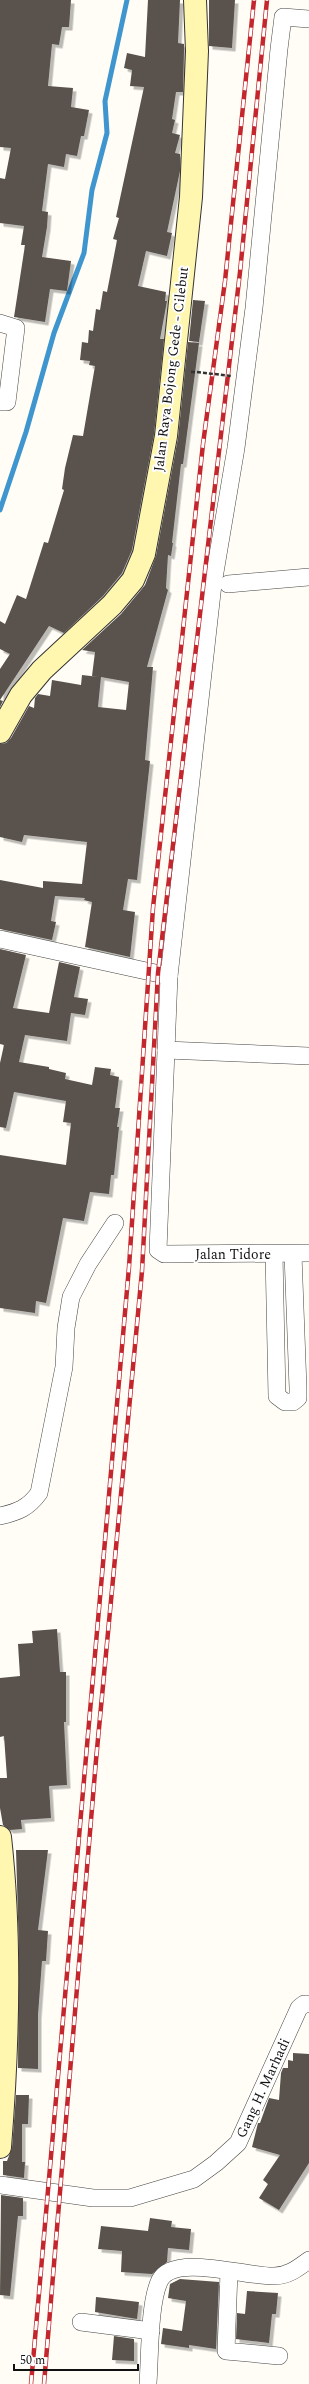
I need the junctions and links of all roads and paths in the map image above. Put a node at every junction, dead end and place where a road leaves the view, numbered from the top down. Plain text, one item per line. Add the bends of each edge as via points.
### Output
1 (195, 0) edge
2 (309, 19) edge
3 (0, 323) edge
4 (197, 372) dead end
5 (231, 376) dead end
6 (0, 402) edge
7 (309, 577) edge
8 (228, 584) dead end
9 (0, 732) edge
10 (0, 939) edge
11 (169, 976) junction
12 (166, 1050) junction
13 (309, 1056) edge
14 (115, 1223) dead end
15 (301, 1253) edge
16 (274, 1254) junction
17 (0, 1516) edge
18 (0, 1837) edge
19 (309, 2004) edge
20 (0, 2147) edge
21 (0, 2185) edge
22 (309, 2260) edge
23 (229, 2272) junction
24 (81, 2322) dead end
25 (152, 2331) junction
26 (279, 2356) dead end
27 (148, 2382) dead end

1 - 9 main road, Jalan Raya Bojong Gede - Cilebut via 197,51 190,197 166,436 144,554 133,580 112,605 42,670 21,695
2 - 11 street via 284,17 279,49 251,331 237,442 212,584
3 - 6 street via 16,328 7,402
4 - 5 path, bridge
7 - 8 street
10 - 11 street
11 - 12 street
12 - 13 street
12 - 16 street, Jalan Tidore via 158,1250 164,1254
14 - 17 street via 88,1264 71,1297 64,1367 39,1493 19,1512
15 - 16 street, Jalan Tidore
15 - 16 street via 298,1398 293,1402 285,1402 277,1396
18 - 20 main road via 4,1876 6,1980 4,2094
19 - 21 street, Gang H. Marhadi via 299,2008 238,2143 194,2179 130,2198 93,2198
22 - 23 street via 293,2272 274,2276
23 - 25 street via 193,2267 167,2270 160,2280 155,2298
23 - 26 street via 226,2351
24 - 25 street
25 - 27 street

